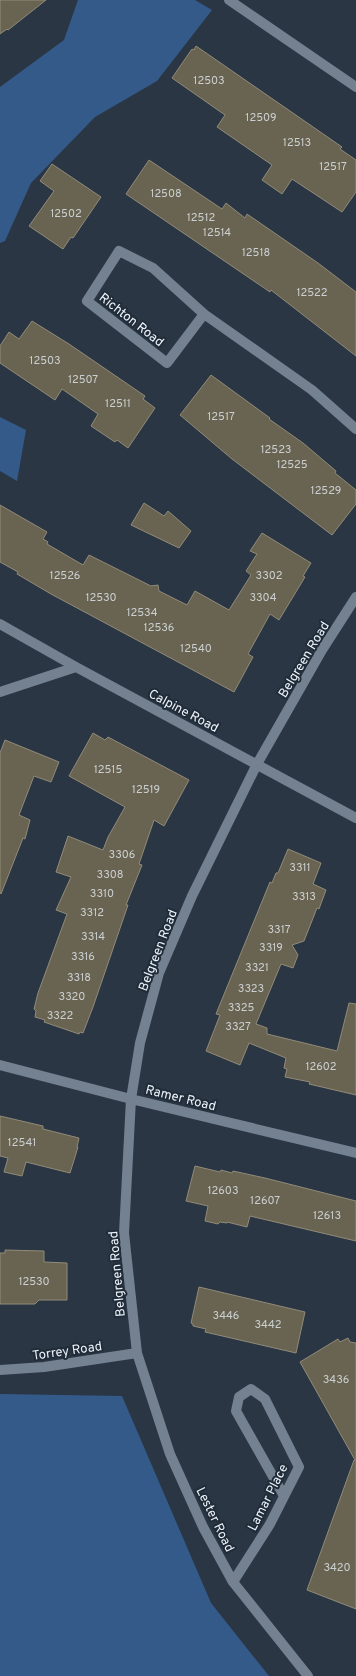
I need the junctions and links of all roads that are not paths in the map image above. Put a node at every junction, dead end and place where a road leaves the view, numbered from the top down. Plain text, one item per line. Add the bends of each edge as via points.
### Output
1 (229, 0) edge
2 (356, 87) edge
3 (204, 314) junction
4 (356, 429) edge
5 (356, 597) edge
6 (0, 624) edge
7 (76, 667) junction
8 (0, 692) edge
9 (256, 764) junction
10 (356, 818) edge
11 (0, 1064) edge
12 (131, 1099) junction
13 (356, 1153) edge
14 (137, 1353) junction
15 (0, 1370) edge
16 (284, 1496) junction
17 (233, 1582) junction
18 (308, 1676) edge

1 - 2 street
3 - 3 street, Richton Road via 167,363 87,301 119,251 153,268
3 - 4 street, Richton Road via 312,390
5 - 9 street, Belgreen Road
6 - 7 street, Calpine Road
7 - 8 street
7 - 9 street, Calpine Road
9 - 10 street, Calpine Road
9 - 12 street, Belgreen Road via 192,896 159,973 140,1042
11 - 12 street, Ramer Road
12 - 13 street, Ramer Road
12 - 14 street, Belgreen Road via 124,1233
14 - 15 street, Torrey Road via 44,1367
14 - 17 street, Lester Road via 170,1454 203,1527
16 - 16 street, Lamar Place via 299,1467 265,1399 251,1389 239,1397 236,1411
16 - 17 street, Lamar Place via 270,1524
17 - 18 street, Lester Road

